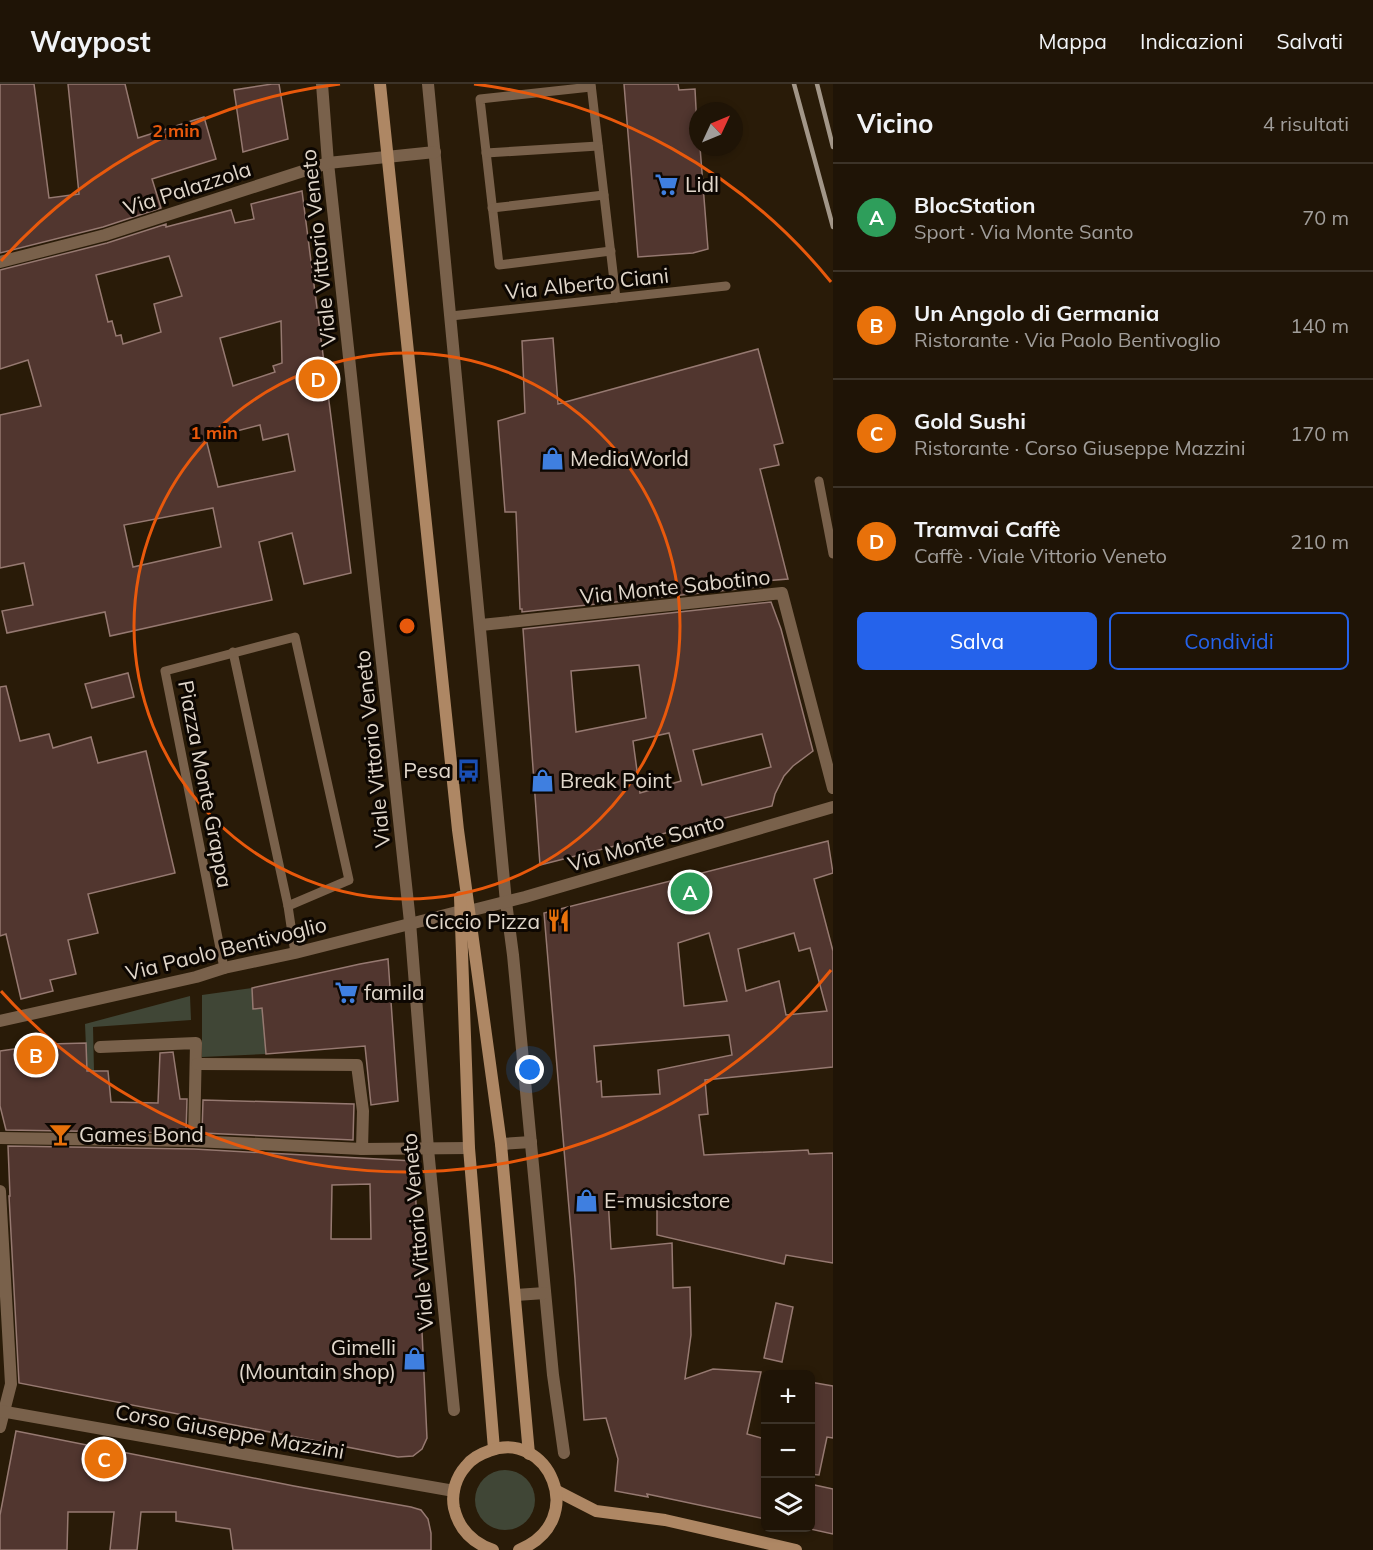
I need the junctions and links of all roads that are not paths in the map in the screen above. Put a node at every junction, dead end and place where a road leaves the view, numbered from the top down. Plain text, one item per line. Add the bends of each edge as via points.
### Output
1 (322, 84) edge
2 (380, 84) edge
3 (428, 84) edge
4 (591, 86) edge
5 (598, 146) junction
6 (435, 152) junction
7 (486, 153) junction
8 (388, 158) junction
9 (328, 163) junction
10 (604, 195) junction
11 (492, 208) junction
12 (611, 251) junction
13 (0, 262) edge
14 (726, 286) dead end
15 (616, 298) junction
16 (451, 316) junction
17 (819, 481) dead end
18 (833, 554) edge
19 (481, 625) junction
20 (233, 652) junction
21 (833, 788) edge
22 (833, 807) edge
23 (506, 902) junction
24 (288, 906) junction
25 (465, 911) junction
26 (410, 922) junction
27 (295, 953) junction
28 (224, 968) junction
29 (0, 1021) edge
30 (100, 1047) dead end
31 (197, 1064) junction
32 (0, 1138) edge
33 (194, 1141) junction
34 (531, 1142) junction
35 (501, 1144) junction
36 (469, 1148) junction
37 (362, 1149) junction
38 (429, 1149) junction
39 (0, 1191) edge
40 (545, 1293) junction
41 (516, 1295) junction
42 (454, 1410) dead end
43 (2, 1411) edge
44 (0, 1427) edge
45 (494, 1449) junction
46 (564, 1453) dead end
47 (529, 1454) junction
48 (454, 1491) junction
49 (556, 1491) junction
50 (478, 1547) edge
51 (493, 1550) edge
52 (519, 1550) edge
53 (796, 1550) edge

1 - 9 street, Viale Vittorio Veneto
2 - 8 main road
3 - 6 street
4 - 5 lane
4 - 7 lane via 480,99
5 - 7 lane
5 - 10 lane
6 - 8 street, Via Palazzola
6 - 16 street
7 - 11 lane
8 - 9 street, Via Palazzola
8 - 25 main road
9 - 13 street, Via Palazzola via 105,235
9 - 26 street, Viale Vittorio Veneto
10 - 11 lane
10 - 12 lane
11 - 12 lane via 499,265
12 - 15 lane
14 - 15 lane, Via Alberto Ciani
15 - 16 lane, Via Alberto Ciani
16 - 19 street
17 - 18 lane
19 - 21 street, Via Monte Sabotino via 782,593
19 - 23 street
20 - 24 lane
20 - 24 lane, Piazza Monte Grappa via 295,637 349,880
20 - 28 lane, Piazza Monte Grappa via 165,671
22 - 23 street, Via Monte Santo
23 - 25 street, Via Monte Santo
23 - 34 street
24 - 27 lane
25 - 26 street, Via Paolo Bentivoglio
25 - 35 main road
25 - 36 main road
26 - 27 street, Via Paolo Bentivoglio
26 - 38 street, Viale Vittorio Veneto
27 - 28 street, Via Paolo Bentivoglio
28 - 29 street, Via Paolo Bentivoglio
30 - 31 street via 196,1043
31 - 33 street
31 - 37 street via 357,1065 363,1111
32 - 33 street
33 - 37 street
34 - 35 street
34 - 40 street
35 - 41 main road
36 - 38 street
36 - 45 main road
37 - 38 street
38 - 42 street, Viale Vittorio Veneto
39 - 43 street via 11,1384
40 - 41 street
40 - 46 street
41 - 47 main road
43 - 44 street
43 - 48 street, Corso Giuseppe Mazzini
45 - 47 main road
45 - 48 main road via 467,1464
47 - 49 main road via 550,1474
48 - 50 main road via 458,1521
49 - 52 main road via 557,1506 549,1527 534,1544
49 - 53 main road via 596,1511 665,1520
50 - 51 main road

